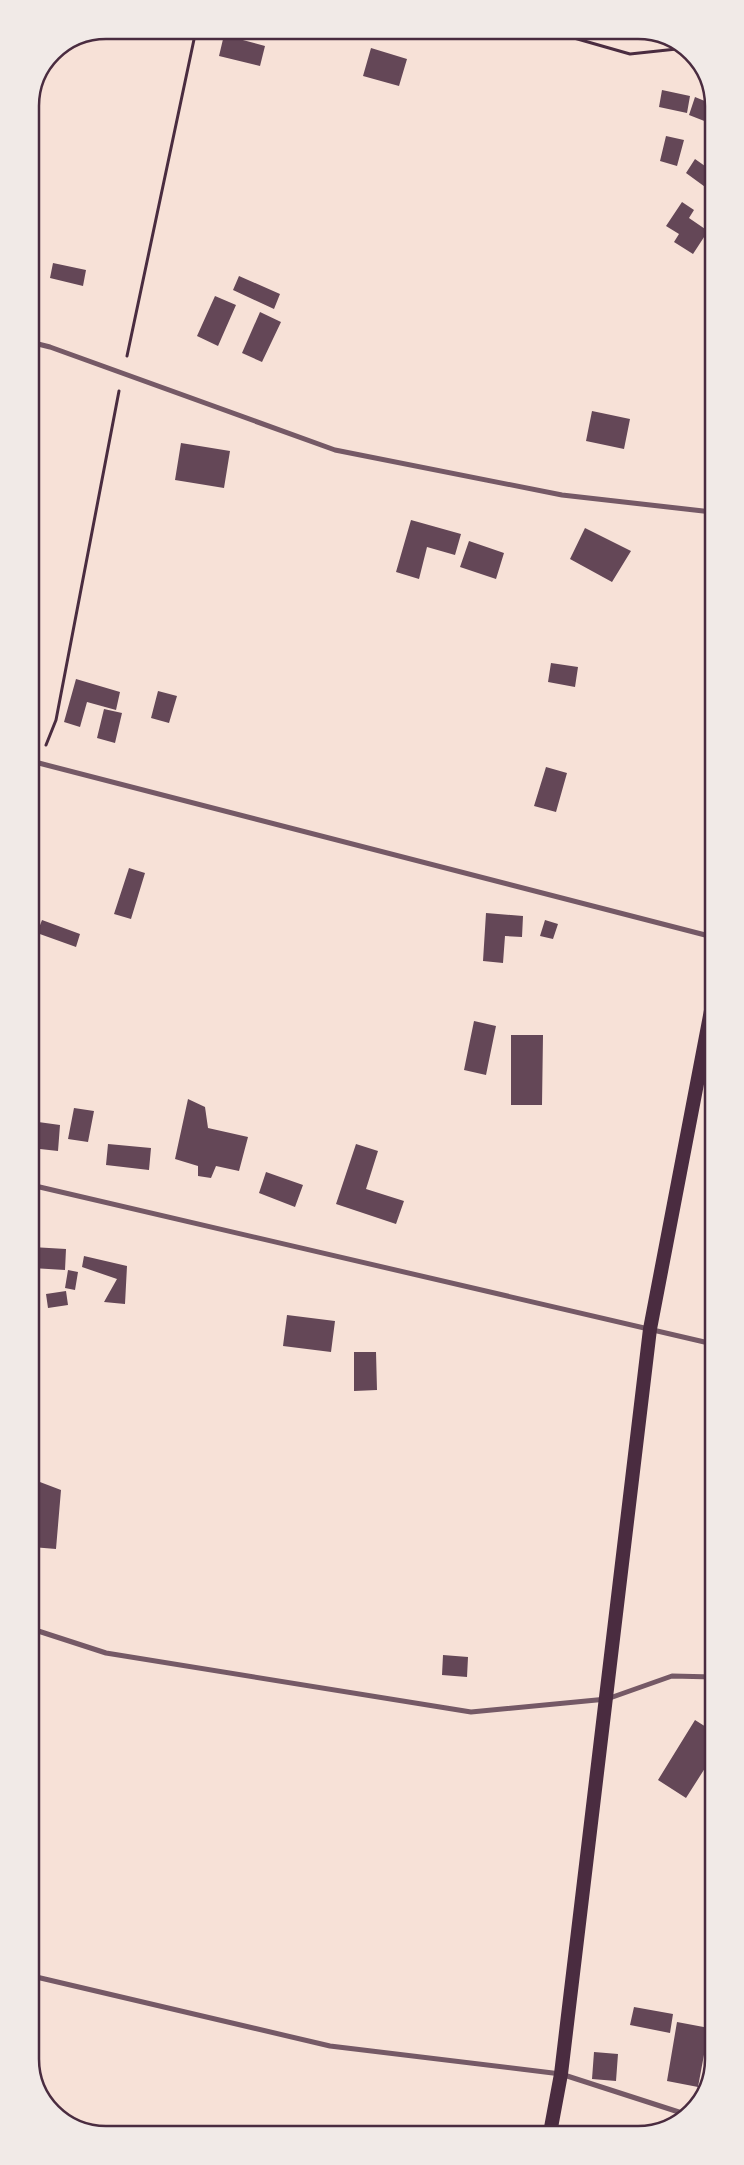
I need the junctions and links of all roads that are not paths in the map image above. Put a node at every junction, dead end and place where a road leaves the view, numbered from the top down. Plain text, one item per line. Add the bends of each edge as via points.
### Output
1 (39, 344) edge
2 (705, 511) edge
3 (39, 763) edge
4 (705, 935) edge
5 (705, 1042) edge
6 (39, 1187) edge
7 (650, 1328) junction
8 (705, 1342) edge
9 (39, 1631) edge
10 (705, 1677) edge
11 (607, 1699) junction
12 (39, 1978) edge
13 (561, 2074) junction
14 (680, 2112) edge
15 (551, 2126) edge

1 - 2 street via 335,450 562,495
3 - 4 street
5 - 7 highway
6 - 7 street
7 - 8 street
7 - 11 highway
9 - 11 street via 106,1653 472,1712
10 - 11 street via 672,1676
11 - 13 highway
12 - 13 street via 330,2046
13 - 14 street
13 - 15 highway

